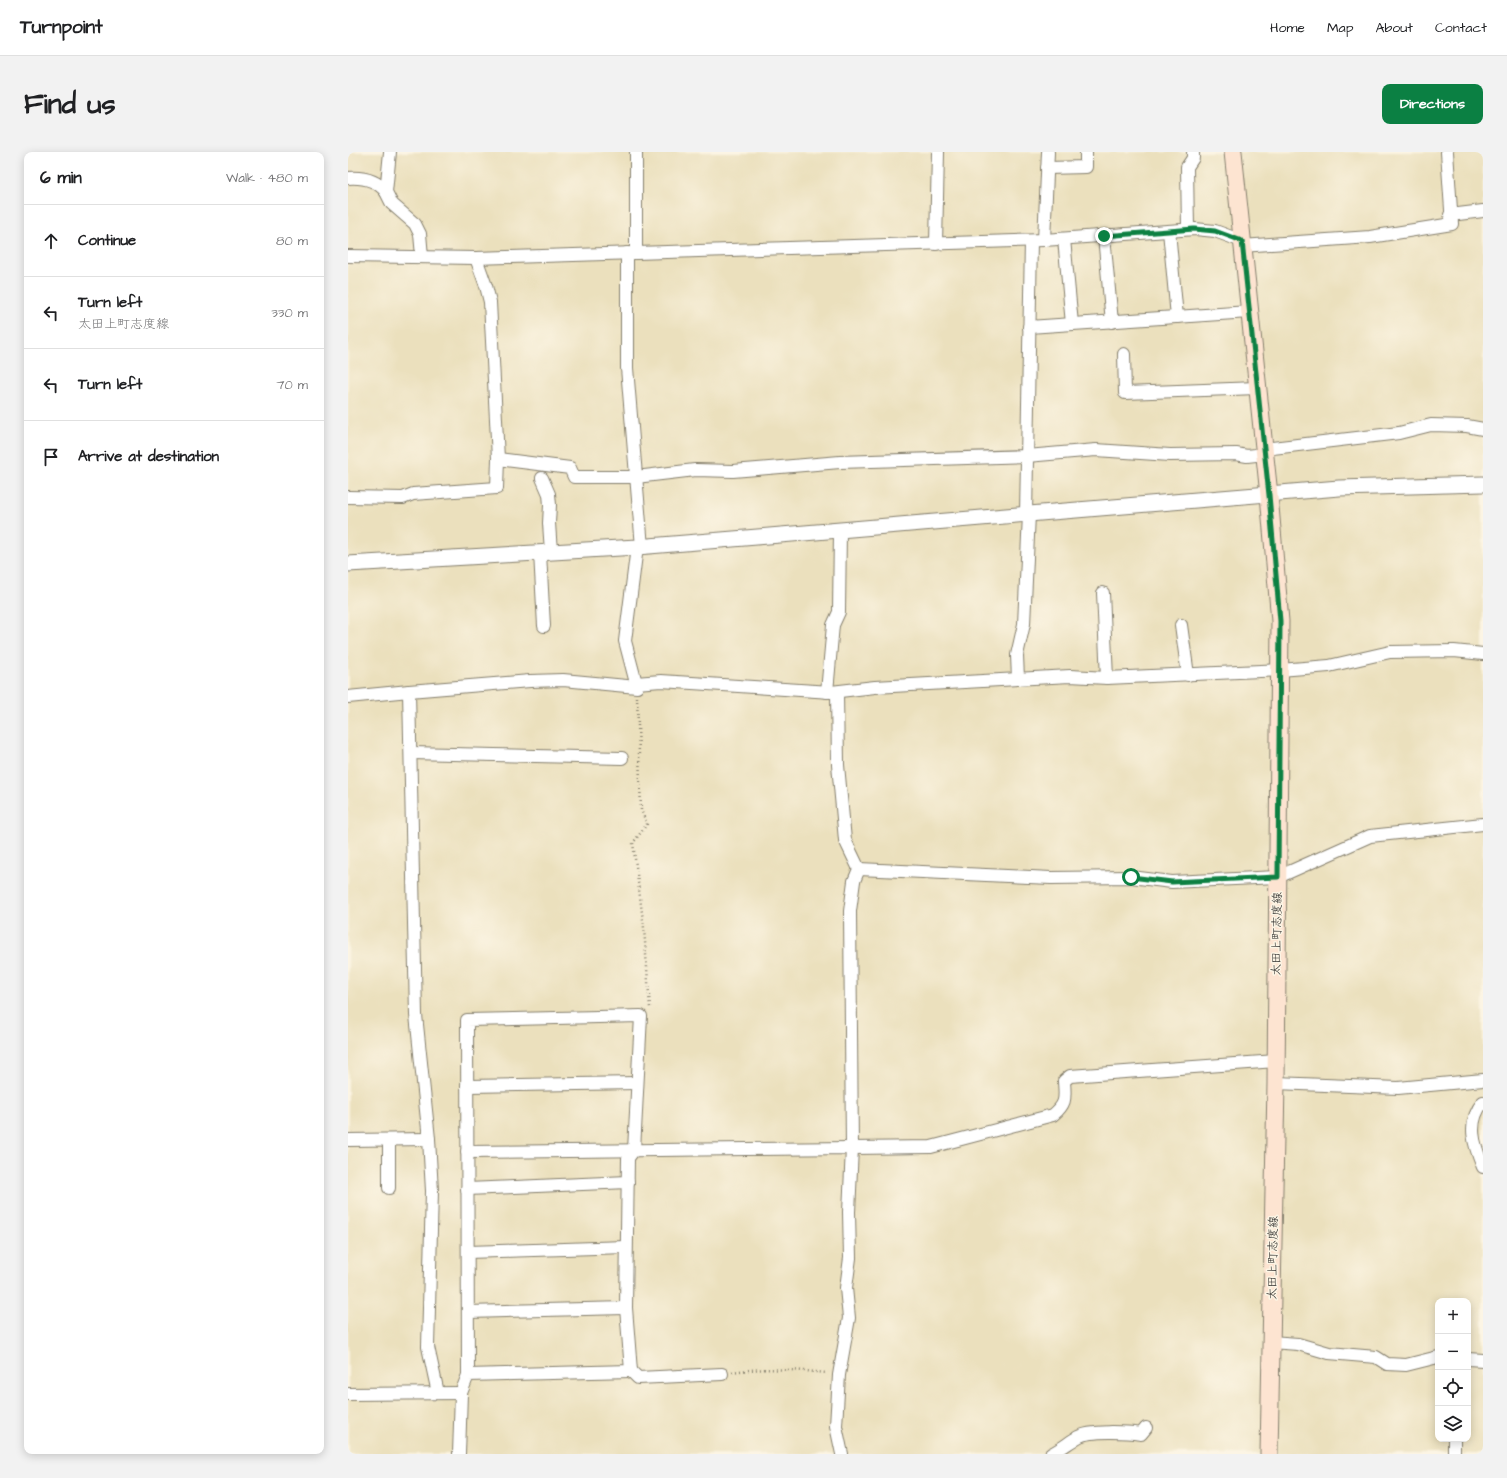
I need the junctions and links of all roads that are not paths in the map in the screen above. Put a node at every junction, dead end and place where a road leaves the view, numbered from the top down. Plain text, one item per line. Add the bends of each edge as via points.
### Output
1 (390, 152) edge
2 (636, 152) edge
3 (938, 152) edge
4 (1048, 152) edge
5 (1086, 152) edge
6 (1193, 152) edge
7 (1233, 152) edge
8 (1447, 152) edge
9 (1047, 168) junction
10 (348, 178) edge
11 (386, 192) junction
12 (1483, 211) edge
13 (1450, 214) junction
14 (1188, 229) junction
15 (1169, 231) junction
16 (1104, 236) junction
17 (1064, 239) junction
18 (1044, 240) junction
19 (1031, 241) junction
20 (1242, 243) junction
21 (936, 244) junction
22 (632, 253) junction
23 (348, 256) edge
24 (422, 256) junction
25 (476, 258) junction
26 (1249, 312) junction
27 (1178, 317) junction
28 (1112, 322) junction
29 (1072, 324) junction
30 (1029, 327) junction
31 (1124, 354) dead end
32 (1257, 388) junction
33 (1483, 429) edge
34 (1264, 451) junction
35 (1027, 456) junction
36 (498, 459) junction
37 (636, 477) junction
38 (542, 478) dead end
39 (1483, 484) edge
40 (1269, 495) junction
41 (348, 497) edge
42 (1027, 514) junction
43 (840, 530) junction
44 (640, 547) junction
45 (545, 552) junction
46 (348, 564) edge
47 (1103, 593) dead end
48 (1181, 625) dead end
49 (544, 626) dead end
50 (1483, 654) edge
51 (1280, 670) junction
52 (1188, 676) junction
53 (1107, 678) junction
54 (1018, 679) junction
55 (637, 687) road end
56 (410, 691) junction
57 (832, 692) junction
58 (348, 697) edge
59 (411, 753) junction
60 (622, 758) dead end
61 (1483, 824) edge
62 (859, 869) junction
63 (1278, 877) junction
64 (1276, 1061) junction
65 (1483, 1080) edge
66 (637, 1082) junction
67 (1276, 1082) junction
68 (467, 1086) junction
69 (1483, 1102) edge
70 (429, 1139) junction
71 (348, 1140) edge
72 (389, 1140) junction
73 (852, 1148) junction
74 (634, 1150) junction
75 (467, 1152) junction
76 (1483, 1167) edge
77 (628, 1182) junction
78 (389, 1188) dead end
79 (467, 1189) junction
80 (626, 1247) junction
81 (468, 1252) junction
82 (626, 1308) junction
83 (468, 1312) junction
84 (1271, 1342) junction
85 (1435, 1358) edge
86 (1471, 1359) edge
87 (1483, 1360) edge
88 (631, 1371) junction
89 (468, 1374) junction
90 (722, 1374) road end
91 (438, 1393) junction
92 (460, 1393) junction
93 (348, 1394) edge
94 (1146, 1428) dead end
95 (1454, 1442) edge
96 (1064, 1451) edge
97 (459, 1454) edge
98 (842, 1454) edge
99 (1051, 1454) edge
100 (1269, 1454) edge
101 (1454, 1454) edge

1 - 11 street
2 - 22 street
3 - 21 street
4 - 9 street
5 - 9 street via 1086,167
6 - 14 street via 1193,158 1187,167
7 - 20 main road, 太田上町志度線
8 - 13 street
9 - 18 street
10 - 11 street via 369,180 380,185
11 - 24 street via 392,204 415,224 420,234
12 - 13 street
13 - 20 street via 1452,224 1377,236
14 - 15 street
14 - 20 street via 1215,231
15 - 16 street
15 - 27 street
16 - 17 street
16 - 28 street
17 - 18 street
17 - 29 street
18 - 19 street
19 - 21 street
19 - 30 street
20 - 26 main road, 太田上町志度線
21 - 22 street
22 - 25 street
22 - 37 street via 627,368
23 - 24 street
24 - 25 street
25 - 36 street via 490,302
26 - 27 street
26 - 32 main road, 太田上町志度線
27 - 28 street
28 - 29 street
29 - 30 street
30 - 35 street
31 - 32 street via 1125,393
32 - 34 main road, 太田上町志度線
33 - 34 street via 1431,425 1399,433
34 - 35 street via 1247,456 1170,455 1096,450
34 - 40 main road, 太田上町志度線
35 - 37 street via 840,462 733,471 695,470
35 - 42 street
36 - 37 street via 570,468 574,477
36 - 41 street via 497,488 413,494 403,498
37 - 44 street
38 - 45 street via 549,494 550,505
39 - 40 street via 1383,486
40 - 42 street
40 - 51 main road, 太田上町志度線 via 1280,621
42 - 43 street
42 - 54 street via 1024,624 1017,654
43 - 44 street
43 - 57 street via 839,612 833,625
44 - 45 street
44 - 57 street via 625,641 636,683 661,681
45 - 46 street
45 - 49 street
47 - 53 street
48 - 52 street
50 - 51 street via 1454,651 1390,652 1329,666
51 - 52 street
51 - 63 main road, 太田上町志度線
52 - 53 street
53 - 54 street via 1070,676
54 - 57 street
55 - 56 street via 563,680
56 - 58 street
56 - 59 street
57 - 62 street via 845,840
59 - 60 street
59 - 70 street via 416,1015
61 - 63 street via 1370,836
62 - 63 street via 1051,878 1131,877 1172,882
62 - 73 street via 854,881 850,911
63 - 64 main road, 太田上町志度線
64 - 67 main road, 太田上町志度線
64 - 73 street via 1070,1076 1064,1081 1065,1100 1053,1115 931,1147
65 - 67 street via 1398,1088
66 - 68 street
66 - 68 street via 641,1016 467,1020
66 - 74 street
67 - 84 main road, 太田上町志度線
68 - 75 street
69 - 76 street via 1476,1110 1472,1126
70 - 72 street
70 - 91 street via 432,1191 428,1346
71 - 72 street
72 - 78 street
73 - 74 street
73 - 98 street via 850,1258 846,1288 849,1318 839,1375 836,1426
74 - 75 street
74 - 77 street via 628,1158
75 - 79 street
77 - 79 street
77 - 80 street
79 - 81 street
80 - 81 street
80 - 82 street
81 - 83 street
82 - 83 street
82 - 88 street
83 - 89 street
84 - 85 street via 1303,1345 1329,1353 1376,1357 1387,1364 1406,1365
84 - 100 main road, 太田上町志度線
86 - 87 street
88 - 89 street
88 - 90 street via 638,1378
89 - 92 street
91 - 92 street
91 - 93 street
92 - 97 street
94 - 96 street via 1141,1434 1120,1431 1079,1436
95 - 101 street
96 - 99 street

